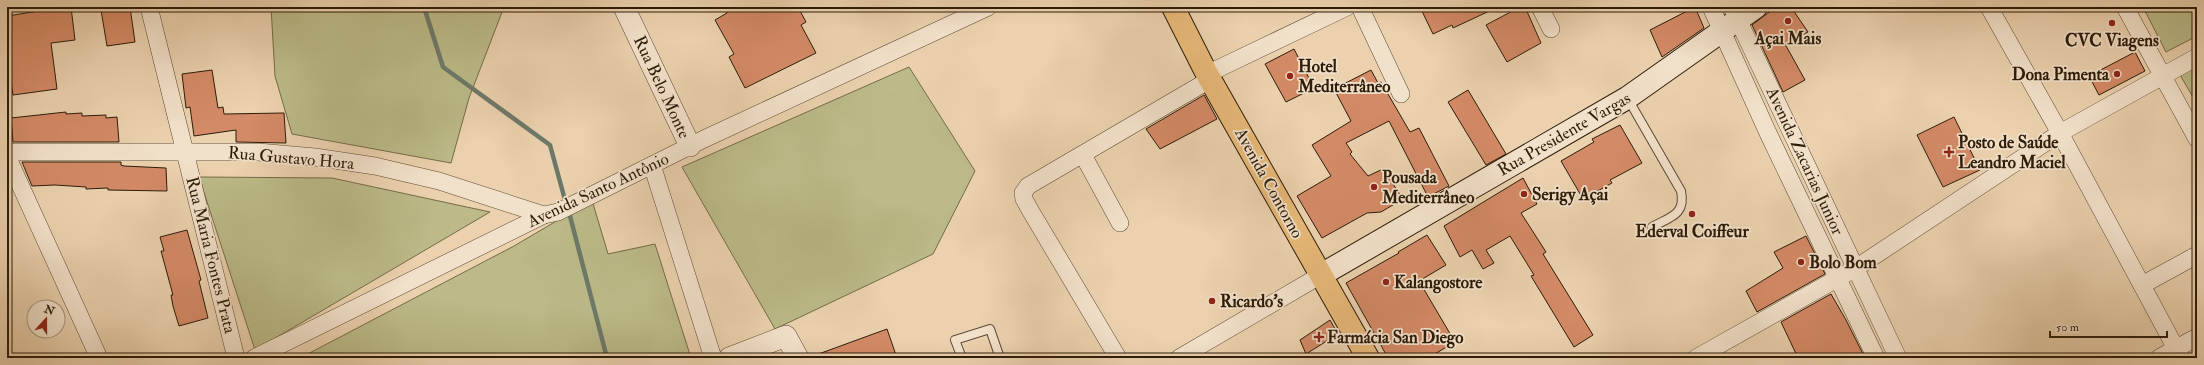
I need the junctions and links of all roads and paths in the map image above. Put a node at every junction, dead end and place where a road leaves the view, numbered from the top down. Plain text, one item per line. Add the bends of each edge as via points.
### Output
1 (150, 7) edge
2 (624, 7) edge
3 (988, 7) edge
4 (1172, 7) edge
5 (1347, 7) edge
6 (1360, 7) edge
7 (1540, 7) edge
8 (1711, 7) edge
9 (1756, 7) edge
10 (1989, 7) edge
11 (2125, 7) edge
12 (1731, 19) edge
13 (1551, 29) dead end
14 (2197, 50) edge
15 (2197, 57) edge
16 (2154, 62) junction
17 (1209, 77) junction
18 (2162, 78) junction
19 (1401, 94) dead end
20 (1627, 98) junction
21 (2060, 133) junction
22 (2197, 139) edge
23 (690, 146) junction
24 (7, 152) edge
25 (186, 152) junction
26 (1083, 155) junction
27 (7, 156) edge
28 (652, 165) junction
29 (544, 215) junction
30 (1120, 223) dead end
31 (1652, 227) dead end
32 (2197, 255) edge
33 (1856, 268) junction
34 (1321, 274) junction
35 (1837, 278) junction
36 (2142, 285) junction
37 (2197, 337) edge
38 (1205, 351) edge
39 (2178, 354) edge
40 (99, 358) edge
41 (236, 358) edge
42 (254, 358) edge
43 (713, 358) edge
44 (729, 358) edge
45 (798, 358) edge
46 (962, 358) edge
47 (1000, 358) edge
48 (1118, 358) edge
49 (1179, 358) edge
50 (1368, 358) edge
51 (1696, 358) edge
52 (1876, 358) edge
53 (1898, 358) edge
54 (2159, 358) edge

1 - 25 street, Rua Maria Fontes Prata
2 - 23 street, Rua Belo Monte
3 - 23 street, Avenida Santo Antônio
4 - 17 main road, Avenida Contorno
5 - 17 street
6 - 19 street
7 - 13 street
8 - 12 street, Avenida Zacarias Junior
9 - 12 main road, Rua Presidente Vargas
10 - 21 street
11 - 16 street
12 - 20 main road, Rua Presidente Vargas
12 - 33 street, Avenida Zacarias Junior
12 - 35 street, Avenida Zacarias Junior
14 - 16 street via 2169,64
15 - 18 street
16 - 18 street
17 - 26 street
17 - 34 main road, Avenida Contorno
18 - 21 street
18 - 22 street
20 - 31 lane via 1682,195 1682,206 1678,212
20 - 34 main road, Rua Presidente Vargas
21 - 33 street
21 - 36 street
23 - 28 street, Avenida Santo Antônio
24 - 25 street, Rua Gustavo Hora
25 - 29 street, Rua Gustavo Hora via 258,152 375,166 439,182
25 - 41 street, Rua Maria Fontes Prata
26 - 30 street
26 - 48 street via 1028,186 1023,195
27 - 40 street
28 - 29 street, Avenida Santo Antônio via 558,212
28 - 43 street
29 - 42 street, Avenida Santo Antônio
32 - 36 street
33 - 35 street
33 - 53 street, Avenida Zacarias Junior
34 - 38 street
34 - 50 main road, Avenida Contorno
35 - 51 street
35 - 52 street, Avenida Zacarias Junior
36 - 39 street
37 - 39 street
38 - 49 street
39 - 54 street
44 - 45 street via 786,336
46 - 47 lane via 955,340 990,329

